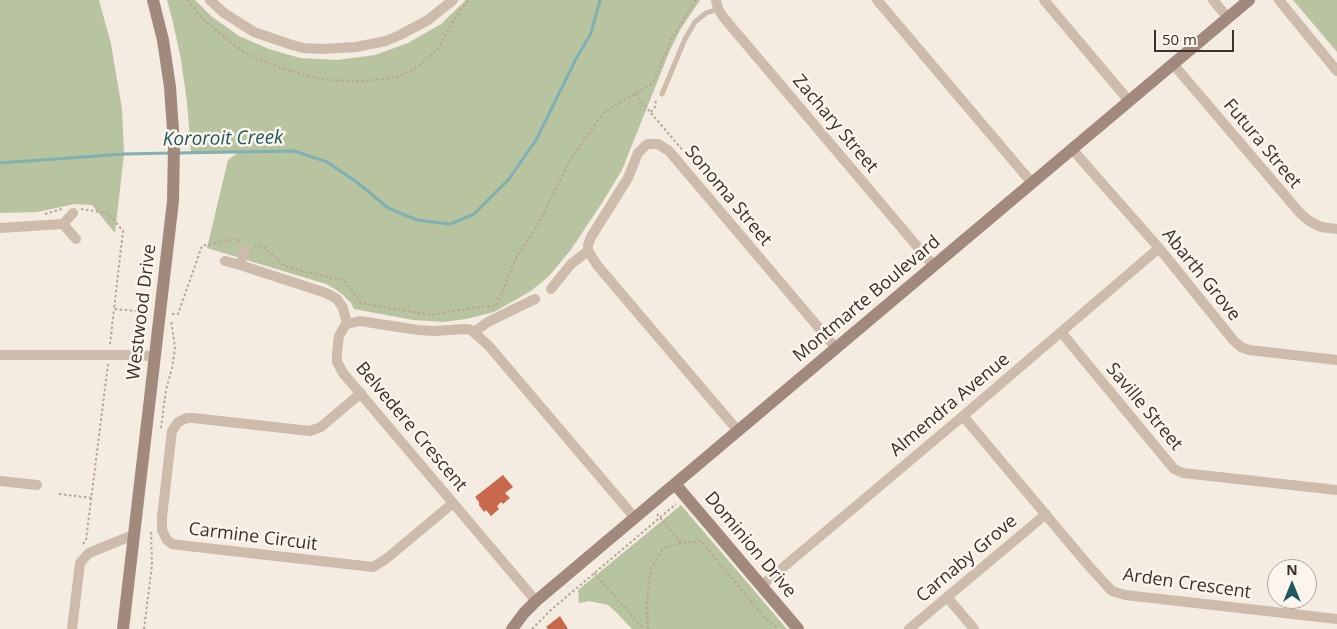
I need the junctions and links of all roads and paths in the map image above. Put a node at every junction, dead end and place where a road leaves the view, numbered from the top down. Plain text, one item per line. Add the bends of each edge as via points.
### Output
1 (153, 0) edge
2 (210, 0) edge
3 (453, 0) edge
4 (696, 0) edge
5 (877, 0) edge
6 (1044, 0) edge
7 (1212, 0) edge
8 (1249, 0) edge
9 (1279, 0) edge
10 (717, 4) edge
11 (1228, 18) junction
12 (1173, 64) junction
13 (1337, 71) edge
14 (635, 94) junction
15 (662, 94) joint
16 (1129, 101) junction
17 (651, 112) junction
18 (1072, 149) junction
19 (677, 160) junction
20 (1032, 183) junction
21 (62, 209) dead end
22 (74, 210) joint
23 (42, 215) dead end
24 (63, 224) junction
25 (0, 228) edge
26 (1337, 228) edge
27 (76, 239) dead end
28 (245, 245) junction
29 (1159, 248) junction
30 (588, 251) junction
31 (225, 261) dead end
32 (240, 265) junction
33 (934, 266) junction
34 (551, 289) dead end
35 (535, 299) dead end
36 (114, 309) junction
37 (167, 312) junction
38 (347, 324) junction
39 (474, 332) junction
40 (1061, 332) junction
41 (836, 348) junction
42 (0, 355) edge
43 (108, 356) junction
44 (154, 357) junction
45 (1337, 360) edge
46 (361, 394) junction
47 (963, 416) junction
48 (738, 431) junction
49 (160, 435) dead end
50 (0, 480) edge
51 (675, 484) junction
52 (38, 485) dead end
53 (1337, 490) edge
54 (59, 494) dead end
55 (685, 496) junction
56 (92, 498) junction
57 (453, 503) junction
58 (650, 505) junction
59 (1046, 514) junction
60 (660, 517) junction
61 (635, 518) junction
62 (151, 531) dead end
63 (133, 535) junction
64 (681, 543) junction
65 (81, 547) dead end
66 (594, 573) junction
67 (761, 586) junction
68 (947, 597) junction
69 (536, 601) junction
70 (1337, 619) edge
71 (72, 629) edge
72 (123, 629) edge
73 (144, 629) edge
74 (512, 629) edge
75 (532, 629) edge
76 (644, 629) edge
77 (648, 629) edge
78 (778, 629) edge
79 (798, 629) edge
80 (909, 629) edge
81 (974, 629) edge

1 - 37 street, Westwood Drive via 170,87 174,145
2 - 3 street via 254,32 303,48 323,49 386,41 428,20
4 - 14 path via 671,40 653,83
5 - 20 street
6 - 16 street
7 - 11 street
8 - 11 street, Montmarte Boulevard
9 - 13 street
10 - 15 lane via 695,22 684,39
10 - 33 street, Zachary Street via 724,18
11 - 12 street, Montmarte Boulevard
12 - 16 street, Montmarte Boulevard
12 - 26 street, Futura Street via 1300,213 1321,227
14 - 17 path
14 - 28 path via 604,112 570,160 538,225 517,256 496,306 431,315 361,303 341,280 286,267 264,248
15 - 17 path via 656,95
16 - 18 street, Montmarte Boulevard
17 - 19 path via 685,152
18 - 20 street, Montmarte Boulevard
18 - 29 street, Abarth Grove
19 - 30 street, Sonoma Street via 658,144 648,144 641,149 632,171 591,237
19 - 41 street, Sonoma Street
20 - 33 street, Montmarte Boulevard
21 - 23 path
22 - 24 street
22 - 36 path via 108,213 123,231
24 - 25 street
24 - 27 street
28 - 32 street
28 - 37 path via 234,239 202,246 178,314
29 - 40 street, Almendra Avenue
29 - 45 street, Abarth Grove via 1241,347
30 - 34 street via 571,264
30 - 48 street via 597,266
31 - 32 street
32 - 38 street via 326,293 343,308
33 - 41 street, Montmarte Boulevard
35 - 39 street
36 - 37 path
36 - 43 path
37 - 44 street, Westwood Drive
37 - 49 path via 175,348
38 - 39 street via 360,320 418,330 468,329
38 - 46 street, Belvedere Crescent via 339,336 338,362
39 - 61 street
40 - 47 street, Almendra Avenue
40 - 53 street, Saville Street via 1174,469 1183,473
41 - 48 street, Montmarte Boulevard
42 - 43 street
43 - 44 street
43 - 56 path
44 - 63 street, Westwood Drive
46 - 57 street, Belvedere Crescent
46 - 57 street, Carmine Circuit via 321,427 310,431 193,418 178,422 172,430 162,517 162,530 167,540 179,545 374,567
47 - 59 street, Arden Crescent
47 - 67 street, Almendra Avenue
48 - 51 street, Montmarte Boulevard
50 - 52 street
51 - 55 street, Dominion Drive
51 - 58 street, Montmarte Boulevard
54 - 56 path
55 - 60 path
55 - 67 street, Dominion Drive
56 - 65 path via 86,540
57 - 69 street, Belvedere Crescent
58 - 60 path
58 - 61 street, Montmarte Boulevard
59 - 68 street, Carnaby Grove
59 - 70 street, Arden Crescent via 1108,588 1118,593
60 - 64 path
60 - 66 path
61 - 69 street, Montmarte Boulevard
62 - 73 path via 152,565
63 - 71 street via 89,553 80,563
63 - 72 street, Westwood Drive
64 - 77 path via 666,547 651,568
64 - 78 path via 701,541 765,618
66 - 75 path
66 - 76 path
67 - 79 street, Dominion Drive
68 - 80 street, Carnaby Grove
68 - 81 street
69 - 74 street, Montmarte Boulevard

